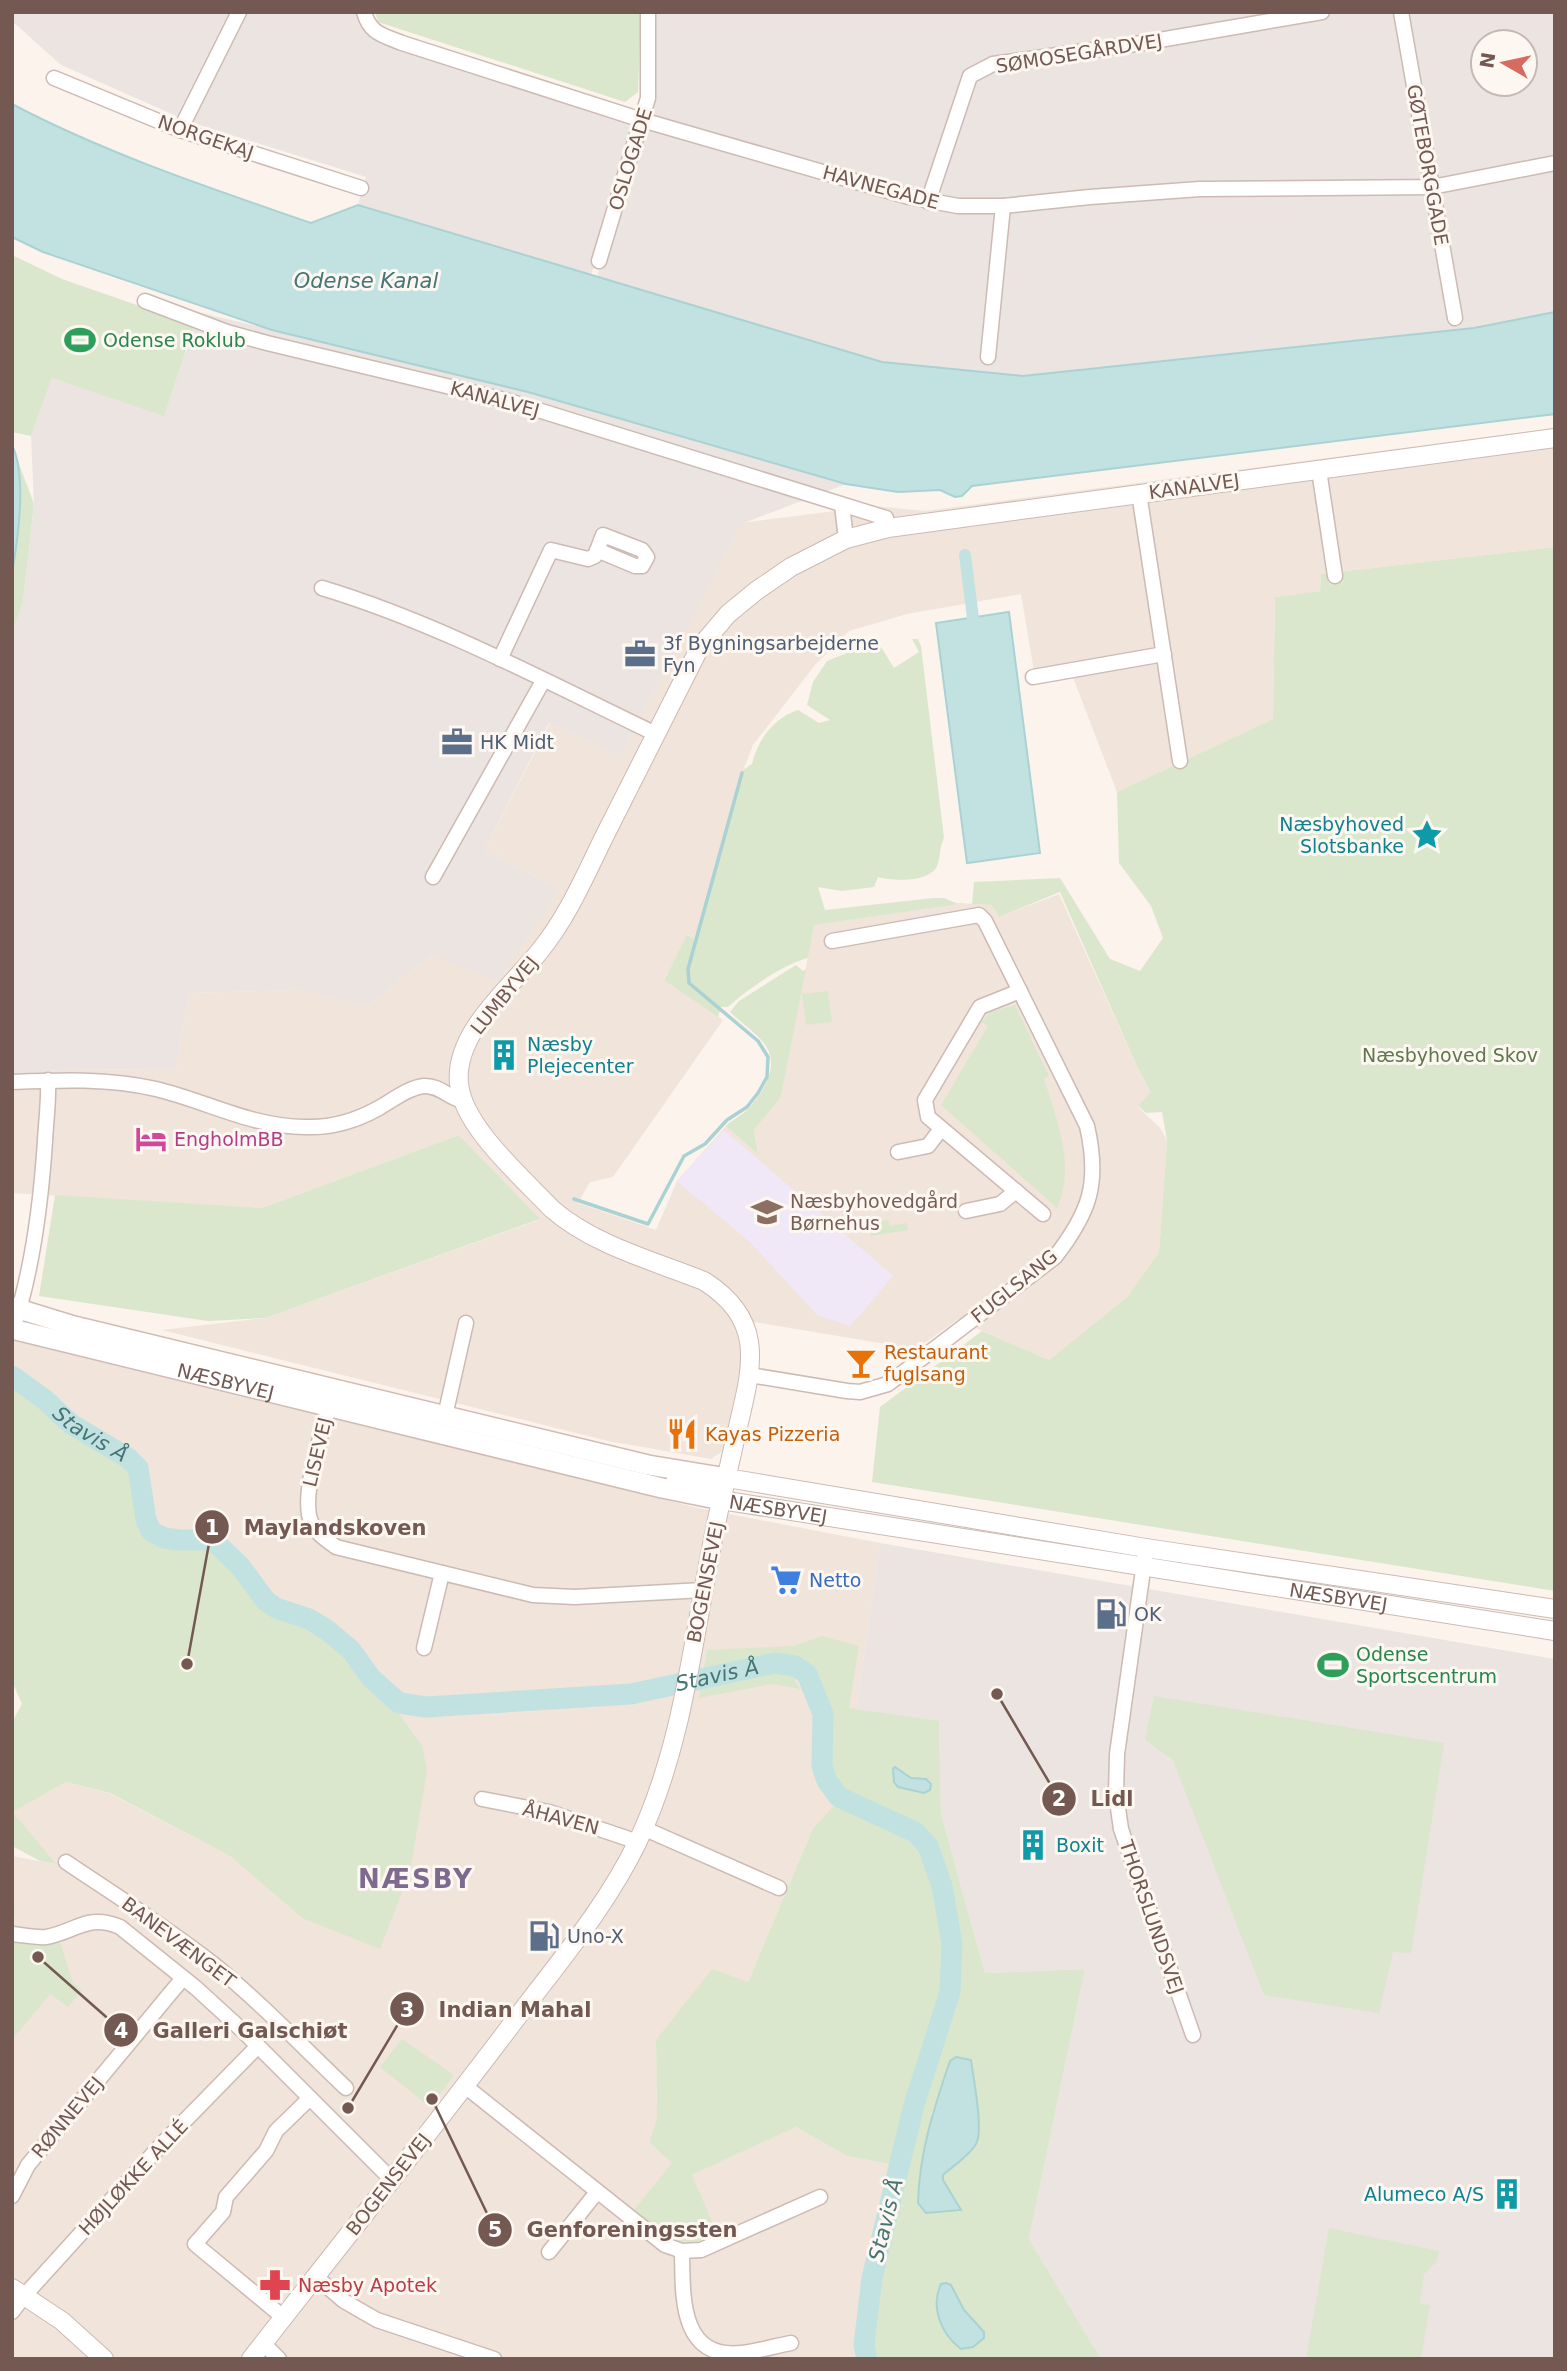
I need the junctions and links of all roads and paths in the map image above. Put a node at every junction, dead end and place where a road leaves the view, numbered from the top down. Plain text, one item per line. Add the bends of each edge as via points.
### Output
1 (239, 12) edge
2 (364, 12) edge
3 (648, 12) edge
4 (1322, 12) edge
5 (1401, 12) edge
6 (54, 78) dead end
7 (642, 120) junction
8 (180, 130) junction
9 (1555, 163) edge
10 (361, 187) dead end
11 (1432, 187) junction
12 (928, 202) junction
13 (1003, 206) junction
14 (599, 261) dead end
15 (145, 302) dead end
16 (1455, 318) dead end
17 (988, 357) dead end
18 (1555, 438) edge
19 (1319, 470) junction
20 (1139, 493) junction
21 (842, 505) junction
22 (888, 528) junction
23 (846, 539) junction
24 (597, 550) dead end
25 (1335, 576) dead end
26 (322, 588) dead end
27 (1164, 654) junction
28 (500, 659) junction
29 (1033, 677) dead end
30 (543, 681) junction
31 (656, 734) junction
32 (1180, 761) dead end
33 (433, 877) dead end
34 (832, 941) dead end
35 (1020, 991) junction
36 (48, 1080) junction
37 (12, 1082) edge
38 (463, 1101) junction
39 (941, 1129) junction
40 (898, 1152) dead end
41 (1016, 1191) junction
42 (966, 1210) dead end
43 (1042, 1214) dead end
44 (16, 1308) edge
45 (466, 1323) dead end
46 (13, 1329) edge
47 (750, 1375) junction
48 (329, 1405) junction
49 (445, 1416) junction
50 (622, 1478) junction
51 (727, 1478) junction
52 (843, 1498) junction
53 (721, 1500) junction
54 (1146, 1548) junction
55 (1143, 1568) junction
56 (442, 1573) junction
57 (702, 1590) junction
58 (1555, 1609) edge
59 (1555, 1630) edge
60 (424, 1648) dead end
61 (482, 1799) dead end
62 (640, 1835) junction
63 (66, 1862) dead end
64 (779, 1888) dead end
65 (12, 1934) edge
66 (183, 1978) junction
67 (1193, 2035) dead end
68 (258, 2046) junction
69 (466, 2086) junction
70 (346, 2088) dead end
71 (310, 2098) junction
72 (391, 2179) junction
73 (597, 2192) junction
74 (12, 2196) edge
75 (820, 2197) dead end
76 (549, 2252) dead end
77 (682, 2252) junction
78 (315, 2276) junction
79 (18, 2292) edge
80 (12, 2312) edge
81 (283, 2317) junction
82 (263, 2343) junction
83 (791, 2343) dead end
84 (104, 2359) edge
85 (251, 2359) edge
86 (279, 2359) edge
87 (494, 2359) edge

1 - 8 street
2 - 7 street, HAVNEGADE via 367,24 377,33 402,43
3 - 7 street, OSLOGADE via 649,98
4 - 12 street, SØMOSEGÅRDVEJ via 993,64 970,76
5 - 11 street, GØTEBORGGADE
6 - 8 street, NORGEKAJ
7 - 12 street, HAVNEGADE
7 - 14 street, OSLOGADE
8 - 10 street, NORGEKAJ
9 - 11 street, HAVNEGADE
11 - 13 street, HAVNEGADE via 1200,189
11 - 16 street, GØTEBORGGADE
12 - 13 street, HAVNEGADE
13 - 17 street
15 - 21 street, KANALVEJ via 267,343 509,401
18 - 19 street, KANALVEJ
19 - 20 street, KANALVEJ
19 - 25 street
20 - 22 street, KANALVEJ
20 - 27 street
21 - 22 street, KANALVEJ via 886,518
21 - 23 street
22 - 23 street, LUMBYVEJ
23 - 31 street, LUMBYVEJ via 791,567 728,614 700,647
24 - 28 street via 588,559 551,550
26 - 28 street
27 - 29 street
27 - 32 street
28 - 30 street
30 - 31 street
30 - 33 street
31 - 38 street, LUMBYVEJ via 569,907 542,949 464,1047 458,1084
34 - 35 street, FUGLSANG via 979,915
35 - 39 street via 980,1007 930,1091 925,1108
35 - 47 street, FUGLSANG via 1087,1126 1093,1150 1094,1177 1074,1232 1055,1257 888,1384 847,1391
36 - 37 street
36 - 38 street via 96,1080 155,1089 256,1121 307,1128 351,1121 412,1089 427,1086
36 - 44 street via 43,1179 34,1241
38 - 47 street, BOGENSEVEJ via 475,1126 565,1221 718,1290 747,1330
39 - 40 street via 928,1146
39 - 41 street
41 - 42 street via 1000,1204
41 - 43 street
44 - 46 street
44 - 49 main road, NÆSBYVEJ via 87,1330
45 - 49 street
46 - 48 main road, NÆSBYVEJ
47 - 51 street, BOGENSEVEJ
48 - 50 main road, NÆSBYVEJ
48 - 56 street, LISEVEJ via 307,1494 312,1525 336,1547
49 - 51 main road, NÆSBYVEJ via 649,1465
50 - 51 street via 716,1488
50 - 53 main road, NÆSBYVEJ
51 - 52 street, NÆSBYVEJ
51 - 53 street, BOGENSEVEJ
52 - 53 street via 814,1504 733,1492
52 - 54 street, NÆSBYVEJ
53 - 55 street, NÆSBYVEJ
53 - 57 street, BOGENSEVEJ
54 - 55 street, THORSLUNDSVEJ
54 - 58 street, NÆSBYVEJ
55 - 59 street, NÆSBYVEJ
55 - 67 street, THORSLUNDSVEJ via 1118,1742 1116,1794 1121,1829
56 - 57 street, LISEVEJ via 533,1595
56 - 60 street
57 - 62 street, BOGENSEVEJ via 670,1756
61 - 62 street, ÅHAVEN
62 - 64 street, ÅHAVEN
62 - 69 street, BOGENSEVEJ via 600,1907
63 - 70 street, BANEVÆNGET via 213,1964
65 - 66 street, BANEVÆNGET via 44,1937 88,1922 106,1921 120,1927
66 - 68 street, BANEVÆNGET
66 - 74 street, RØNNEVEJ via 28,2165
68 - 71 street, BANEVÆNGET
68 - 79 street, HØJLØKKE ALLÉ
69 - 72 street, BOGENSEVEJ
69 - 73 street
71 - 72 street, BANEVÆNGET
71 - 81 street via 276,2131 226,2197 223,2212 195,2244
72 - 78 street, BOGENSEVEJ
73 - 76 street
73 - 77 street via 664,2245
75 - 77 street via 701,2250
77 - 83 street via 684,2310 690,2327 711,2349 740,2354
78 - 81 street, BOGENSEVEJ
78 - 87 street via 344,2301 377,2320
79 - 80 street, HØJLØKKE ALLÉ
79 - 84 street via 62,2321
81 - 82 street, BOGENSEVEJ
82 - 85 street, BOGENSEVEJ
82 - 86 street

